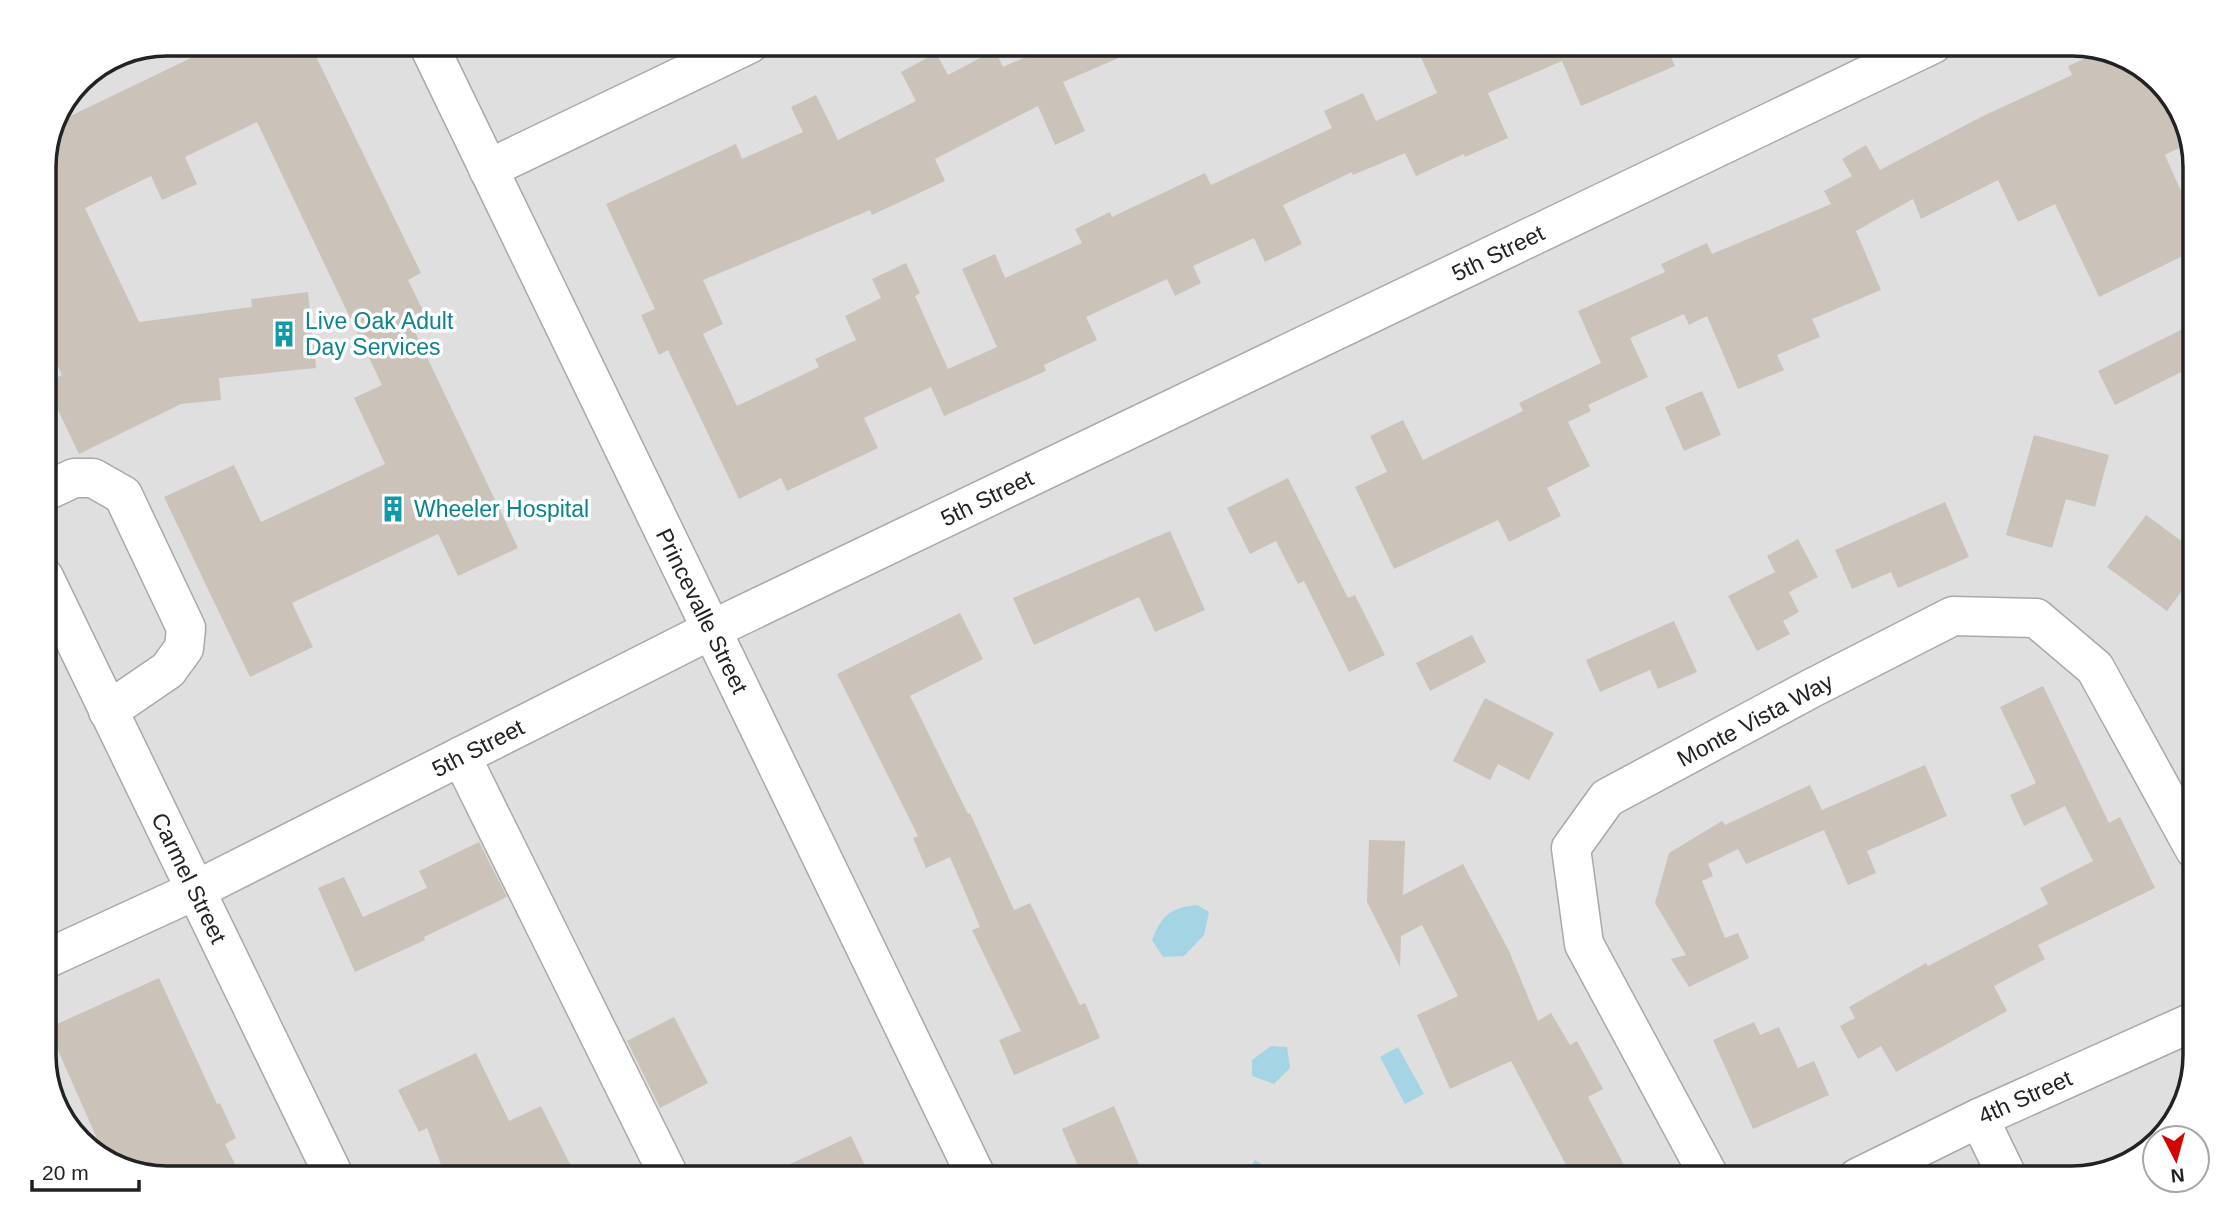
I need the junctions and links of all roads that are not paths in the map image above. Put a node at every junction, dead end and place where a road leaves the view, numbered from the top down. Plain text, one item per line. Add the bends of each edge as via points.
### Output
1 (434, 56) edge
2 (724, 56) edge
3 (1908, 56) edge
4 (488, 169) junction
5 (56, 486) edge
6 (56, 603) edge
7 (711, 631) junction
8 (108, 711) junction
9 (461, 757) junction
10 (2183, 828) edge
11 (194, 891) junction
12 (56, 954) edge
13 (2183, 1026) edge
14 (1979, 1118) junction
15 (329, 1166) edge
16 (664, 1166) edge
17 (971, 1166) edge
18 (1704, 1166) edge
19 (1881, 1166) edge
20 (2002, 1166) edge

1 - 4 street, Princevalle Street
2 - 4 street
3 - 7 street, 5th Street
4 - 7 street, Princevalle Street
5 - 8 street via 74,478 93,478 123,495 186,628 184,648 168,670
6 - 8 street, Carmel Street
7 - 9 street, 5th Street
7 - 17 street, Princevalle Street
8 - 11 street, Carmel Street
9 - 11 street, 5th Street
9 - 16 street
10 - 18 street, Monte Vista Way via 2095,668 2036,618 1953,616 1607,798 1572,848 1584,944
11 - 12 street, 5th Street
11 - 15 street, Carmel Street
13 - 14 street, 4th Street
14 - 19 street, 4th Street
14 - 20 street

